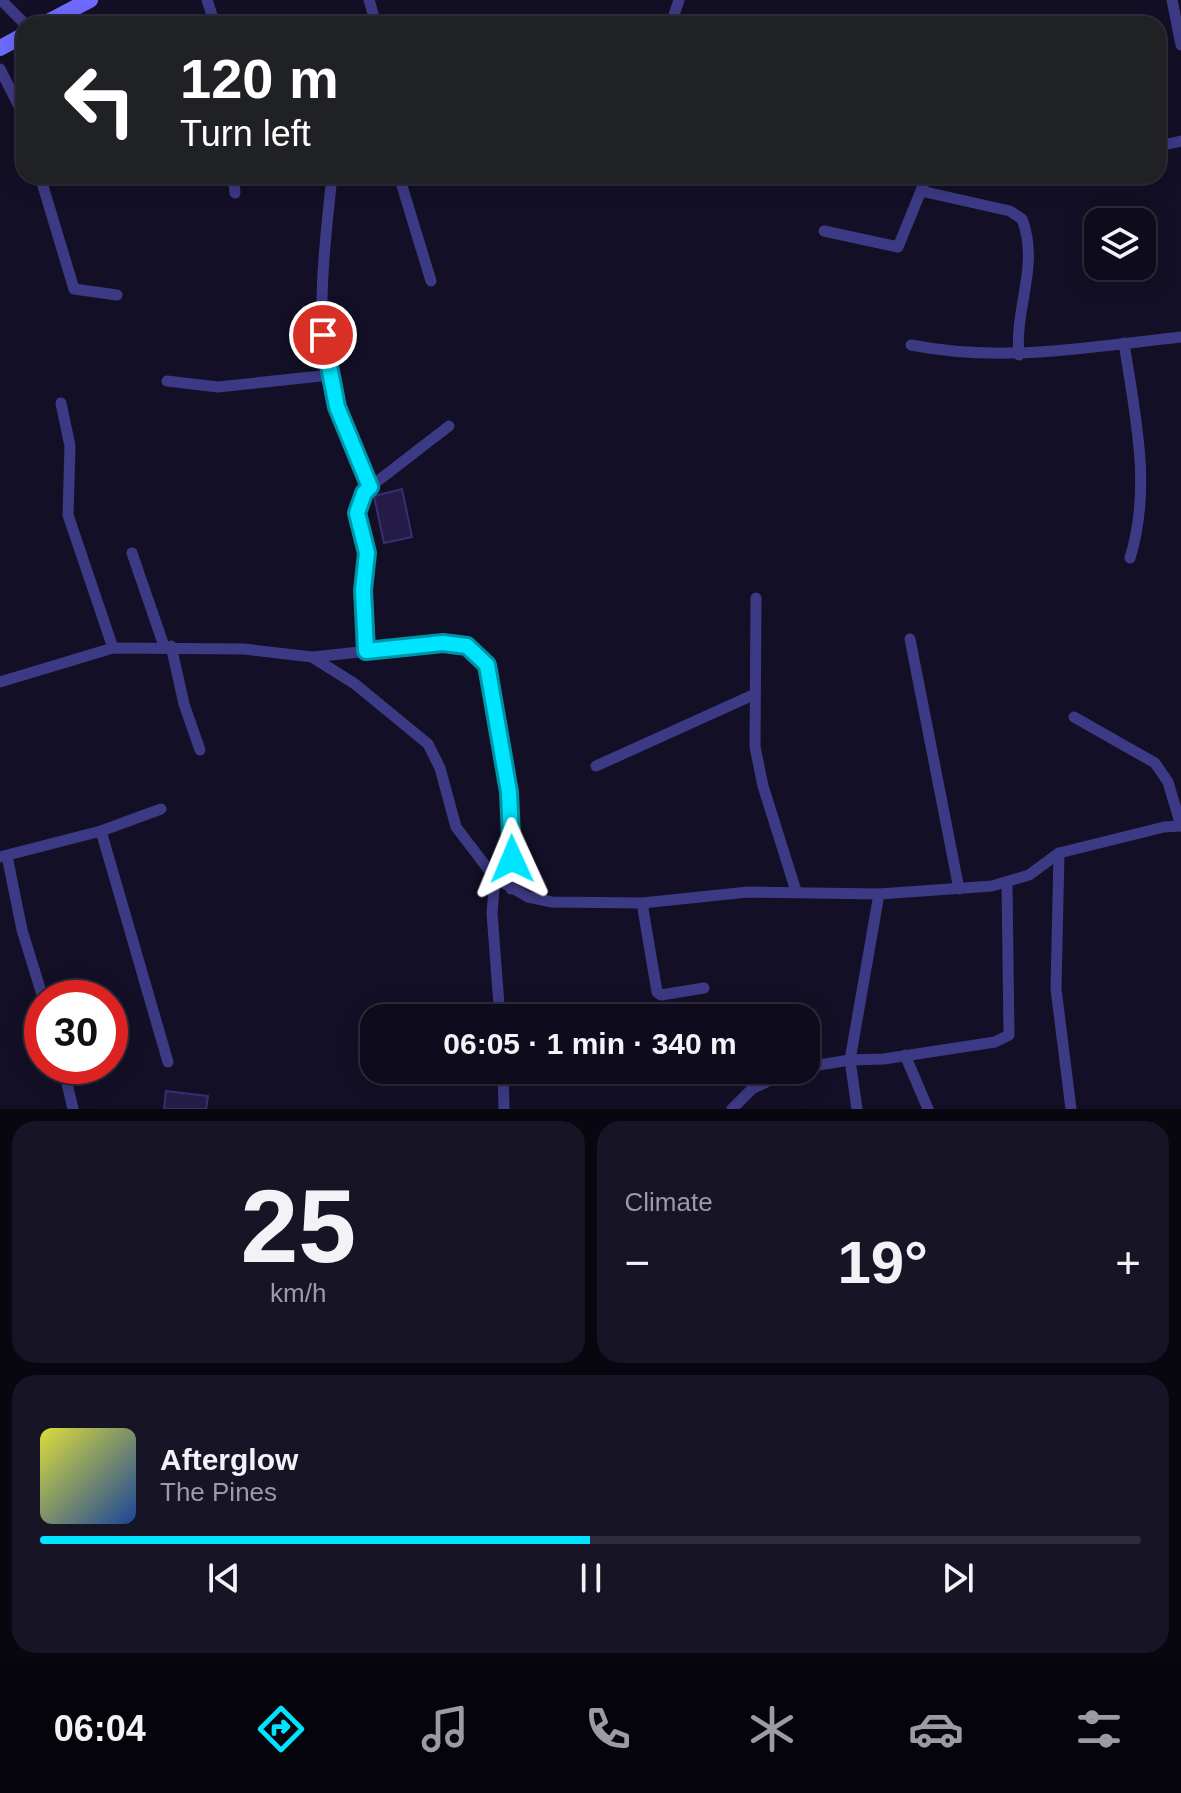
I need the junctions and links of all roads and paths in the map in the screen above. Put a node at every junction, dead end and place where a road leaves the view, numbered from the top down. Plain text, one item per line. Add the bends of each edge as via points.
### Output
1 (1, 0) edge
2 (90, 0) edge
3 (1172, 0) edge
4 (17, 16) edge
5 (59, 16) edge
6 (1181, 45) edge
7 (0, 69) edge
8 (16, 100) edge
9 (42, 184) edge
10 (234, 184) edge
11 (331, 184) edge
12 (401, 184) edge
13 (924, 184) edge
14 (921, 191) junction
15 (235, 193) dead end
16 (824, 231) dead end
17 (431, 281) dead end
18 (117, 295) dead end
19 (1181, 337) edge
20 (1124, 343) junction
21 (911, 345) dead end
22 (1019, 355) junction
23 (330, 375) junction
24 (167, 381) dead end
25 (61, 403) dead end
26 (449, 426) dead end
27 (370, 487) junction
28 (132, 553) dead end
29 (1130, 558) dead end
30 (756, 598) dead end
31 (910, 639) dead end
32 (167, 646) junction
33 (113, 648) junction
34 (366, 651) junction
35 (312, 657) junction
36 (0, 682) edge
37 (753, 695) junction
38 (1074, 717) dead end
39 (200, 750) dead end
40 (596, 766) dead end
41 (161, 809) dead end
42 (1181, 826) edge
43 (101, 831) junction
44 (1059, 853) junction
45 (4, 857) edge
46 (495, 878) junction
47 (1007, 883) junction
48 (511, 889) junction
49 (959, 889) junction
50 (796, 891) junction
51 (879, 894) junction
52 (642, 903) junction
53 (37, 980) edge
54 (704, 988) dead end
55 (499, 1004) edge
56 (905, 1055) junction
57 (850, 1060) junction
58 (168, 1062) dead end
59 (820, 1065) edge
60 (67, 1084) edge
61 (503, 1084) edge
62 (762, 1084) edge
63 (73, 1109) edge
64 (504, 1109) edge
65 (732, 1109) edge
66 (857, 1109) edge
67 (928, 1109) edge
68 (1071, 1109) edge

1 - 4 street
2 - 5 street
3 - 6 street
7 - 8 street
9 - 18 street via 74,289
10 - 15 street
11 - 23 street via 320,307
12 - 17 street
13 - 14 street
14 - 16 street via 898,247
14 - 22 street via 1010,211 1022,219 1030,259 1018,320
19 - 20 street
20 - 22 street
20 - 29 street via 1141,456 1140,528
21 - 22 street via 949,353
23 - 24 street via 218,387
23 - 27 street via 337,407
25 - 33 street via 70,446 68,515
26 - 27 street
27 - 34 street via 357,513 367,553
28 - 32 street
30 - 37 street
31 - 49 street
32 - 33 street
32 - 35 street
32 - 39 street
33 - 36 street
34 - 35 street
34 - 48 street via 443,643 467,646 487,665 509,792
35 - 46 street via 355,684 428,744 456,827
37 - 40 street
37 - 50 street via 759,771
38 - 42 street via 1155,763 1168,782
41 - 43 street
42 - 44 street
43 - 45 street
43 - 58 street
44 - 47 street via 1029,875
44 - 68 street via 1056,989
45 - 53 street
46 - 48 street
46 - 55 street via 492,913
47 - 49 street
47 - 56 street via 1009,1035 995,1042
48 - 52 street via 552,902
49 - 51 street
50 - 51 street
50 - 52 street
51 - 57 street
52 - 54 street via 657,992
56 - 57 street
56 - 67 street
57 - 59 street
57 - 66 street
60 - 63 street
61 - 64 street
62 - 65 street

